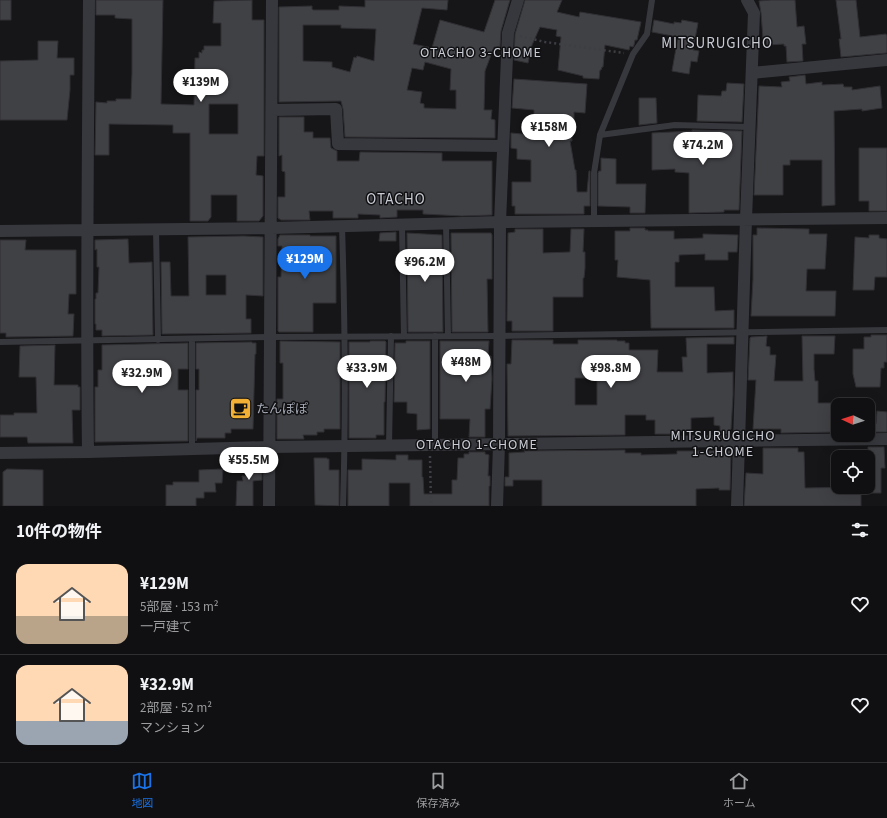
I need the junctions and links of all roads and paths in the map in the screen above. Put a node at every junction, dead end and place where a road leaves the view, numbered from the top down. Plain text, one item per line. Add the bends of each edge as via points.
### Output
1 (89, 0) edge
2 (272, 0) edge
3 (518, 0) edge
4 (652, 0) edge
5 (747, 0) edge
6 (508, 33) junction
7 (633, 54) junction
8 (887, 60) edge
9 (752, 73) junction
10 (272, 110) junction
11 (750, 127) junction
12 (600, 135) junction
13 (503, 146) junction
14 (887, 218) edge
15 (746, 220) junction
16 (594, 221) junction
17 (500, 222) junction
18 (446, 224) junction
19 (402, 225) junction
20 (342, 226) junction
21 (272, 228) junction
22 (156, 229) junction
23 (88, 230) junction
24 (0, 231) edge
25 (887, 330) edge
26 (743, 332) junction
27 (391, 336) junction
28 (404, 336) junction
29 (435, 336) junction
30 (448, 336) junction
31 (499, 336) junction
32 (269, 337) junction
33 (345, 337) junction
34 (192, 339) junction
35 (158, 340) junction
36 (86, 341) junction
37 (0, 342) edge
38 (887, 439) edge
39 (739, 441) junction
40 (499, 444) junction
41 (432, 445) junction
42 (345, 446) junction
43 (389, 446) junction
44 (269, 447) junction
45 (192, 450) junction
46 (88, 452) junction
47 (0, 453) edge
48 (269, 506) edge
49 (343, 506) edge
50 (431, 506) edge
51 (497, 506) edge
52 (737, 506) edge

1 - 23 street
2 - 10 street
3 - 6 street
4 - 7 lane via 647,34
5 - 9 street via 754,13
6 - 7 path via 545,42
6 - 13 street
7 - 12 lane
8 - 9 street
9 - 11 street
10 - 13 street via 336,109 338,144
10 - 21 street
11 - 12 lane via 675,125
11 - 15 street
12 - 16 lane via 594,173
13 - 17 street
14 - 15 street
15 - 16 street
15 - 26 street
16 - 17 street
17 - 18 street
17 - 31 street
18 - 19 street
18 - 30 lane
19 - 20 street
19 - 28 lane
20 - 21 street
20 - 33 lane
21 - 22 street
21 - 32 street
22 - 23 street
22 - 35 lane
23 - 24 street
23 - 36 street
25 - 26 lane
26 - 31 lane
26 - 39 street
27 - 28 lane
27 - 33 lane
27 - 43 lane
28 - 29 lane
29 - 30 lane
29 - 41 lane
30 - 31 lane
31 - 40 street
32 - 33 lane
32 - 34 lane
32 - 44 street
33 - 42 lane
34 - 35 lane
34 - 45 lane
35 - 36 lane
36 - 37 lane
36 - 46 street
38 - 39 street
39 - 40 street
39 - 52 street
40 - 41 street
40 - 51 street
41 - 43 street
41 - 50 path
42 - 43 street
42 - 44 street
42 - 49 lane
44 - 45 street
44 - 48 street
45 - 46 street
46 - 47 street

